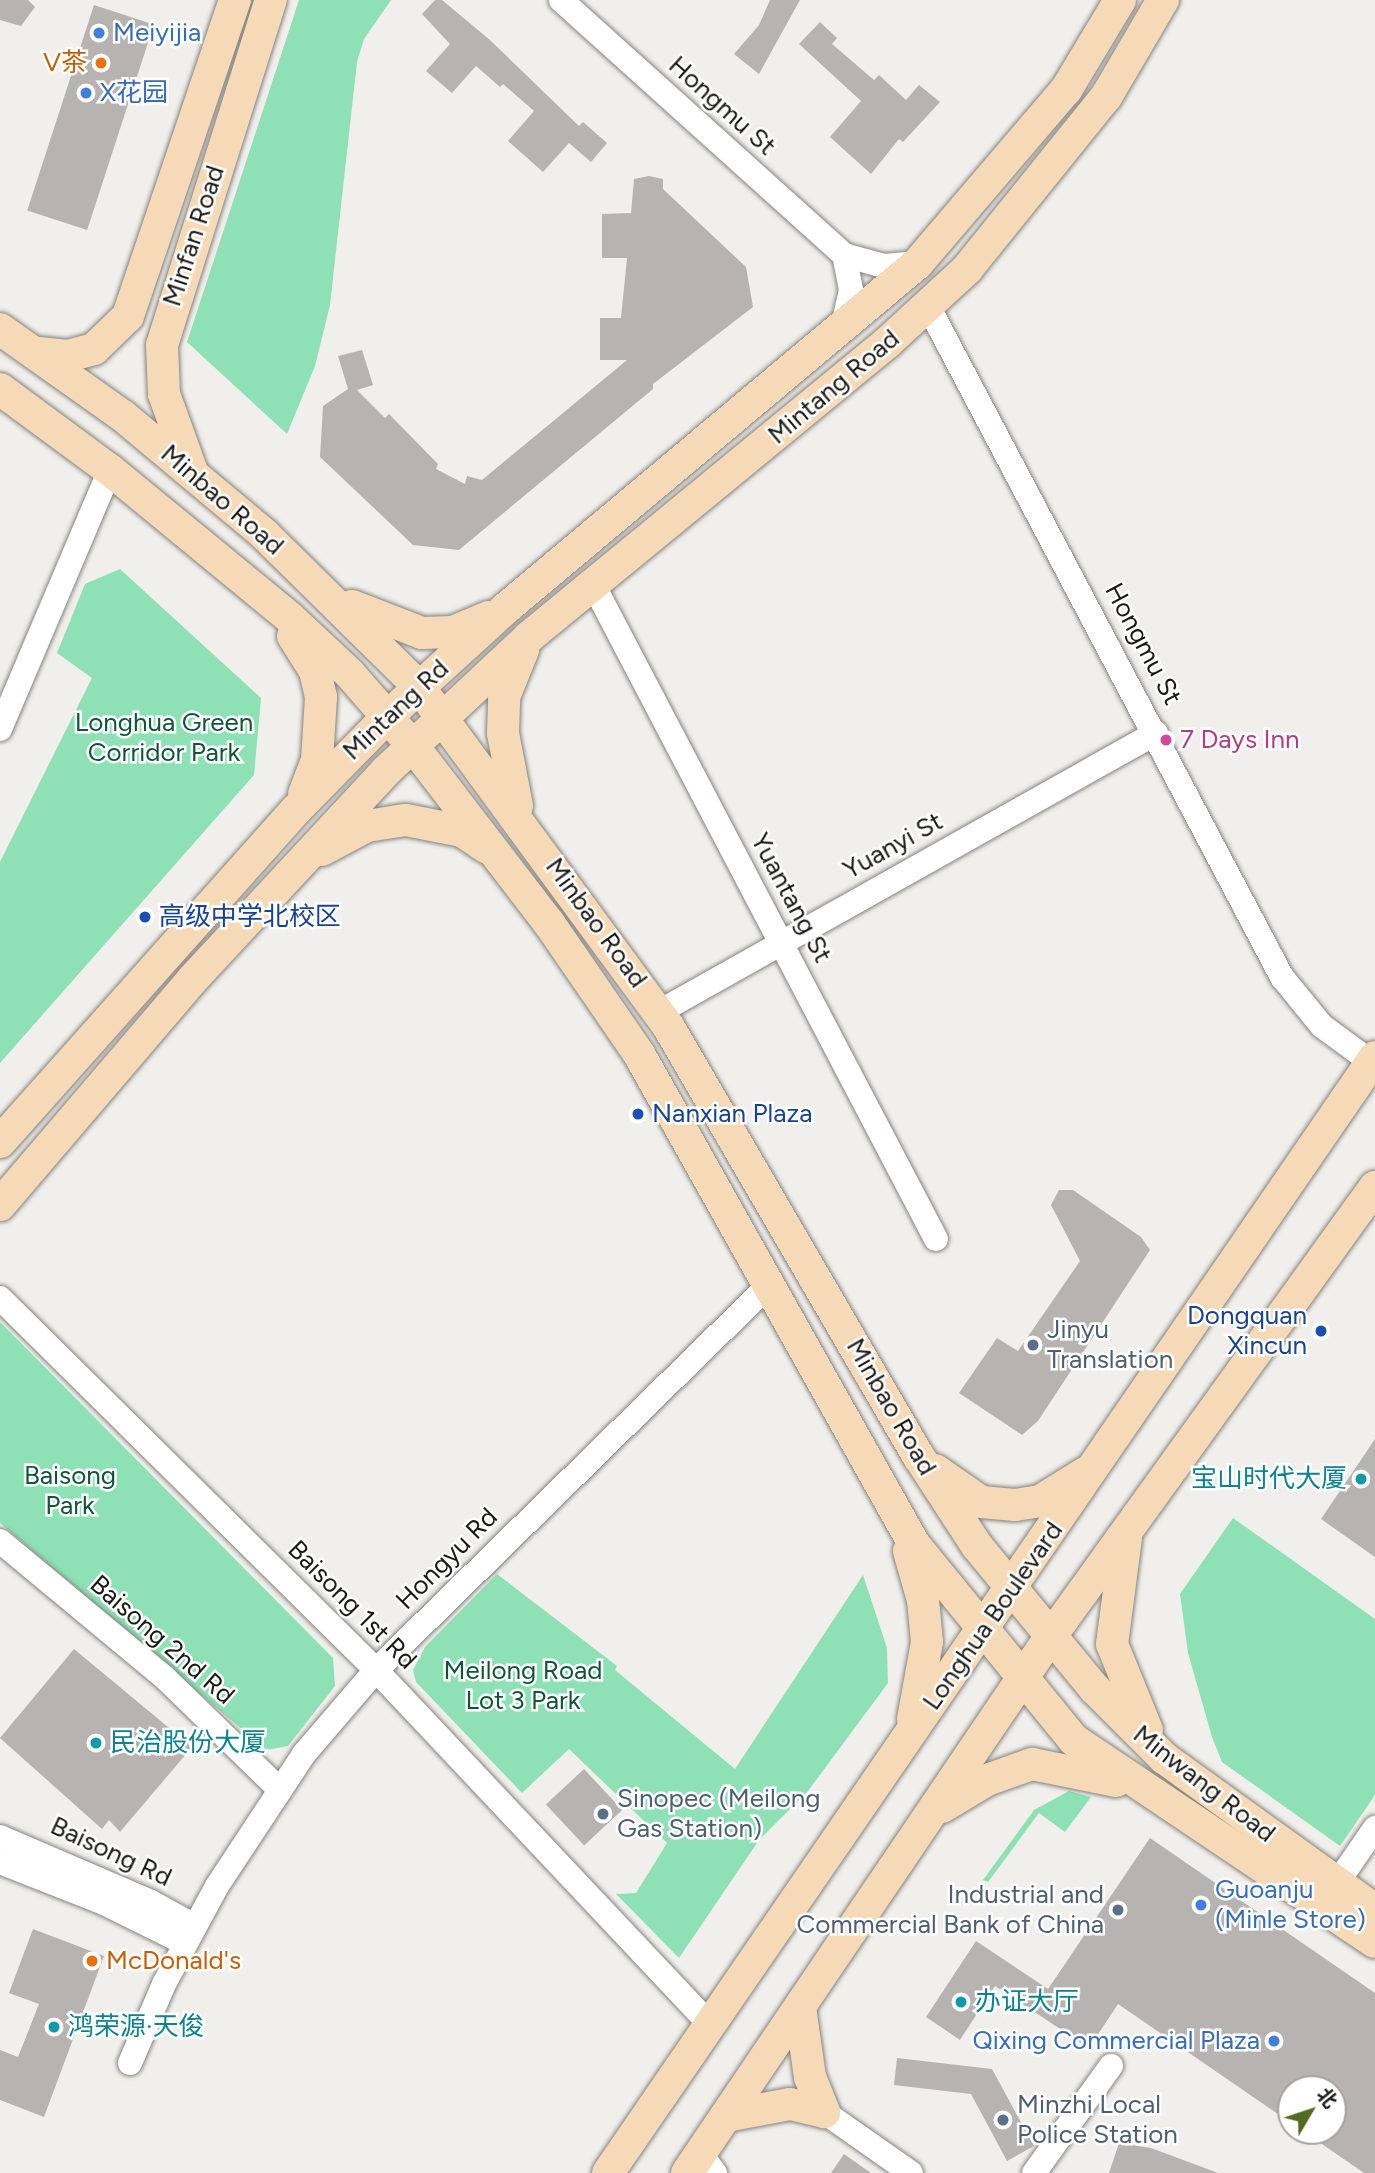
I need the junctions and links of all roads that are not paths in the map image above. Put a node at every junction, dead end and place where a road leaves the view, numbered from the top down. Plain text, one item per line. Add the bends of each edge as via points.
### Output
1 (234, 0) edge
2 (271, 0) edge
3 (561, 0) edge
4 (1120, 0) edge
5 (1163, 0) edge
6 (844, 256) junction
7 (918, 263) junction
8 (928, 306) junction
9 (0, 329) edge
10 (842, 330) junction
11 (39, 354) junction
12 (0, 389) edge
13 (110, 470) junction
14 (193, 474) junction
15 (594, 586) junction
16 (328, 593) junction
17 (263, 595) junction
18 (505, 609) junction
19 (529, 637) junction
20 (419, 687) junction
21 (388, 716) junction
22 (444, 718) junction
23 (0, 729) edge
24 (1156, 733) junction
25 (413, 746) junction
26 (296, 810) junction
27 (525, 827) junction
28 (497, 855) junction
29 (294, 867) junction
30 (781, 943) junction
31 (659, 1012) junction
32 (1373, 1060) edge
33 (0, 1142) edge
34 (1375, 1187) edge
35 (0, 1205) edge
36 (936, 1239) dead end
37 (768, 1286) junction
38 (0, 1298) edge
39 (919, 1457) junction
40 (1100, 1461) junction
41 (899, 1520) junction
42 (1127, 1531) junction
43 (0, 1541) edge
44 (1013, 1590) junction
45 (982, 1631) junction
46 (1051, 1636) junction
47 (376, 1670) junction
48 (1022, 1679) junction
49 (908, 1739) junction
50 (1164, 1758) junction
51 (1137, 1787) junction
52 (280, 1790) junction
53 (932, 1812) junction
54 (1375, 1828) edge
55 (0, 1837) edge
56 (0, 1862) edge
57 (1337, 1883) junction
58 (1375, 1910) edge
59 (190, 1935) junction
60 (1375, 1942) edge
61 (800, 2007) junction
62 (710, 2024) junction
63 (130, 2063) dead end
64 (1111, 2066) dead end
65 (824, 2112) junction
66 (726, 2116) junction
67 (701, 2167) edge
68 (608, 2173) edge
69 (911, 2173) edge
70 (1034, 2173) edge

1 - 11 main road, Minfan Road via 128,316 94,349 68,356
2 - 14 main road, Minfan Road via 162,345 163,394
3 - 6 street, Hongmu St
4 - 7 main road, Mintang Road via 1066,90
5 - 8 main road, Mintang Road via 1106,97 1062,157 1001,232
6 - 7 street via 884,266
6 - 10 street via 851,290
7 - 10 main road, Mintang Road
8 - 15 main road, Mintang Road
8 - 24 street, Hongmu St
9 - 11 main road, Minbao Road
10 - 18 main road, Mintang Rd
11 - 14 main road, Minbao Road
12 - 13 main road, Minbao Road
13 - 17 main road, Minbao Road
13 - 23 street
14 - 16 main road, Minbao Road
15 - 19 main road, Mintang Road
15 - 30 street, Yuantang St
16 - 18 main road via 422,633 453,632
16 - 20 main road, Minbao Road
17 - 21 main road, Minbao Road
17 - 26 main road via 306,653 321,697 317,760
18 - 20 main road, Mintang Rd
19 - 22 main road, Mintang Road
19 - 27 main road via 504,697 503,733 510,788
20 - 21 main road, Mintang Rd
20 - 22 main road, Minbao Road
21 - 25 main road, Minbao Road
21 - 26 main road, Mintang Rd
22 - 25 main road, Mintang Rd
22 - 27 main road, Minbao Road
24 - 30 street, Yuanyi St
24 - 32 street, Hongmu St via 1298,1002
25 - 28 main road, Minbao Road
25 - 29 main road, Mintang Rd
26 - 33 main road, Mintang Rd
27 - 31 main road, Minbao Road
28 - 29 main road via 451,828 390,821 367,827
28 - 37 main road, Minbao Road via 639,1054
29 - 35 main road, Mintang Rd
30 - 31 street, Yuanyi St
30 - 36 street, Yuantang St
31 - 39 main road, Minbao Road
32 - 40 main road, Longhua Boulevard
34 - 42 main road
37 - 41 main road, Minbao Road
37 - 47 street, Hongyu Rd
38 - 47 street, Baisong 1st Rd
39 - 40 main road via 981,1502 1015,1505 1060,1490
39 - 44 main road, Minbao Road
40 - 44 main road, Longhua Boulevard
41 - 45 main road, Minbao Road via 948,1592
41 - 49 main road via 926,1619 925,1670
42 - 46 main road
42 - 50 main road via 1112,1644 1124,1684
43 - 52 street, Baisong 2nd Rd via 164,1678
44 - 45 main road, Longhua Boulevard
44 - 46 main road, Minbao Road
45 - 48 main road, Minbao Road
45 - 49 main road, Longhua Boulevard
46 - 48 main road
46 - 50 main road, Minwang Road
47 - 52 street, Hongyu Rd
47 - 62 street, Baisong 1st Rd
48 - 51 main road, Minwang Road via 1074,1740
48 - 53 main road
49 - 62 main road, Longhua Boulevard
50 - 57 main road, Minwang Road
51 - 53 main road via 1032,1764 987,1780
51 - 60 main road via 1258,1860
52 - 59 street, Hongyu Rd
53 - 61 main road
54 - 57 street
55 - 59 street, Baisong Rd via 113,1884
56 - 59 street, Baisong Rd
57 - 58 main road, Minwang Road
59 - 63 street, Hongyu Rd
61 - 65 main road via 810,2077
61 - 66 main road
62 - 68 main road, Longhua Boulevard
64 - 70 street
65 - 66 main road via 790,2105
65 - 69 street
66 - 67 main road

